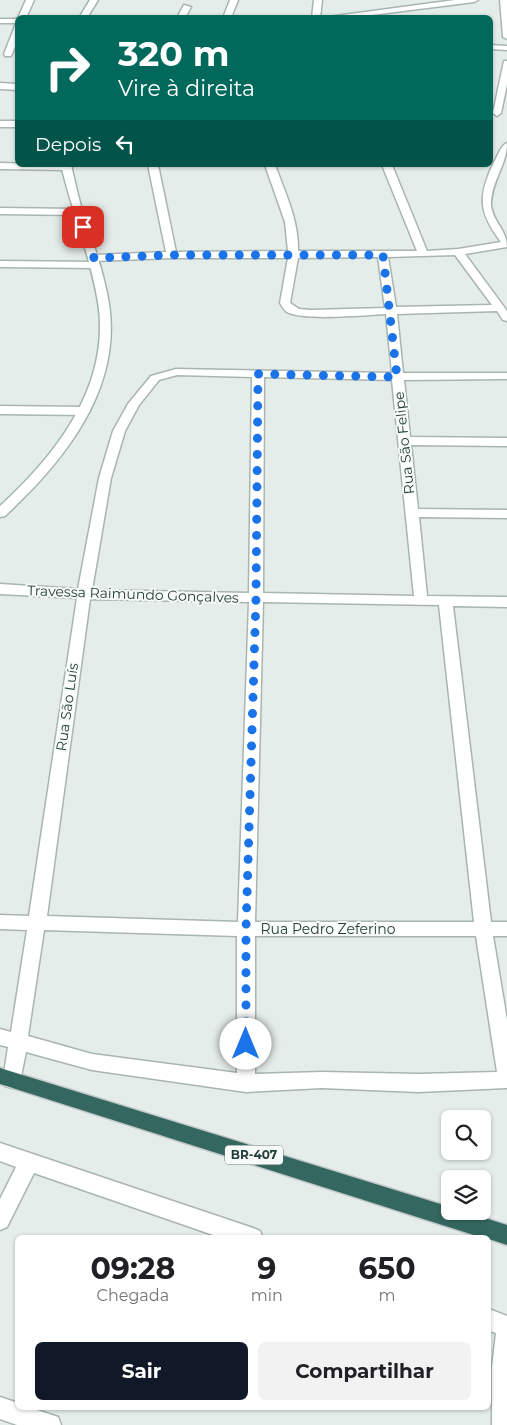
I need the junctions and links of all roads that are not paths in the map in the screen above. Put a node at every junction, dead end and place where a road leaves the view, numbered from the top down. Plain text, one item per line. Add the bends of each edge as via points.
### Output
1 (30, 0) edge
2 (94, 0) edge
3 (234, 0) edge
4 (318, 0) edge
5 (399, 0) edge
6 (474, 0) edge
7 (504, 0) edge
8 (187, 7) dead end
9 (398, 9) junction
10 (23, 15) edge
11 (85, 15) edge
12 (183, 15) edge
13 (228, 15) edge
14 (316, 15) edge
15 (349, 15) edge
16 (0, 21) edge
17 (15, 21) edge
18 (15, 37) edge
19 (507, 37) edge
20 (493, 47) edge
21 (507, 48) edge
22 (9, 55) edge
23 (507, 63) edge
24 (0, 86) edge
25 (15, 87) edge
26 (507, 111) edge
27 (493, 113) edge
28 (0, 124) edge
29 (15, 124) edge
30 (507, 146) edge
31 (0, 166) edge
32 (15, 166) edge
33 (66, 167) edge
34 (152, 167) edge
35 (271, 167) edge
36 (388, 167) edge
37 (0, 211) edge
38 (77, 212) junction
39 (507, 244) edge
40 (458, 252) junction
41 (423, 254) junction
42 (172, 255) junction
43 (294, 255) junction
44 (383, 255) junction
45 (95, 262) junction
46 (0, 264) edge
47 (499, 308) junction
48 (391, 310) junction
49 (507, 318) edge
50 (258, 374) junction
51 (507, 376) edge
52 (397, 377) junction
53 (0, 410) edge
54 (84, 411) junction
55 (404, 441) junction
56 (507, 442) edge
57 (3, 508) edge
58 (411, 513) junction
59 (507, 514) edge
60 (0, 589) edge
61 (84, 594) junction
62 (256, 598) junction
63 (421, 601) junction
64 (446, 602) junction
65 (507, 602) edge
66 (0, 922) edge
67 (37, 923) junction
68 (246, 929) junction
69 (483, 929) junction
70 (507, 929) edge
71 (0, 1037) edge
72 (19, 1043) junction
73 (507, 1076) edge
74 (6, 1078) edge
75 (507, 1080) edge
76 (246, 1083) junction
77 (0, 1152) edge
78 (29, 1162) junction
79 (0, 1220) edge
80 (244, 1235) edge
81 (507, 1235) edge
82 (491, 1321) edge
83 (507, 1327) edge
84 (507, 1331) edge
85 (0, 1408) edge
86 (50, 1425) edge
87 (503, 1425) edge

1 - 10 street
2 - 11 street
3 - 13 street
4 - 14 street
5 - 9 street
6 - 9 street
7 - 19 street
8 - 12 street
9 - 15 street
16 - 17 street
18 - 22 street
20 - 21 street
23 - 27 street
24 - 25 street
26 - 27 street
28 - 29 street
30 - 39 street via 486,204 493,224
31 - 32 street
33 - 38 street
34 - 42 street
35 - 43 street via 291,228
36 - 41 street
37 - 38 street
38 - 45 street
39 - 40 street
40 - 41 street
40 - 47 street
41 - 44 street
42 - 43 street
42 - 45 street
43 - 44 street
43 - 48 street via 285,303 290,309 328,313
44 - 48 street, Rua São Felipe
45 - 46 street
45 - 54 street via 104,315 105,349 100,374
47 - 48 street
47 - 49 street
48 - 52 street, Rua São Felipe
50 - 52 street, Rua São Luís
50 - 61 street, Rua São Luís via 185,372 161,375 151,382 119,431 105,478
50 - 62 street
51 - 52 street, Rua São Luís
52 - 55 street, Rua São Felipe
53 - 54 street
54 - 57 street via 45,470
55 - 56 street
55 - 58 street, Rua São Felipe
58 - 59 street
58 - 63 street, Rua São Felipe
60 - 61 street, Travessa Raimundo Gonçalves
61 - 62 street, Travessa Raimundo Gonçalves
61 - 67 street, Rua São Luís
62 - 63 street, Travessa Raimundo Gonçalves
62 - 68 street
63 - 64 street, Travessa Raimundo Gonçalves
64 - 65 street, Travessa Raimundo Gonçalves
64 - 69 street
66 - 67 street, Rua Pedro Zeferino
67 - 68 street, Rua Pedro Zeferino
67 - 72 street, Rua São Luís
68 - 69 street, Rua Pedro Zeferino
68 - 76 street
69 - 70 street, Rua Pedro Zeferino
69 - 73 street
71 - 72 street
72 - 74 street, Rua São Luís
72 - 76 street via 92,1062
74 - 81 highway, BR-407
75 - 76 street
77 - 78 street
78 - 79 street
78 - 80 street
82 - 83 street
84 - 87 street
85 - 86 street

